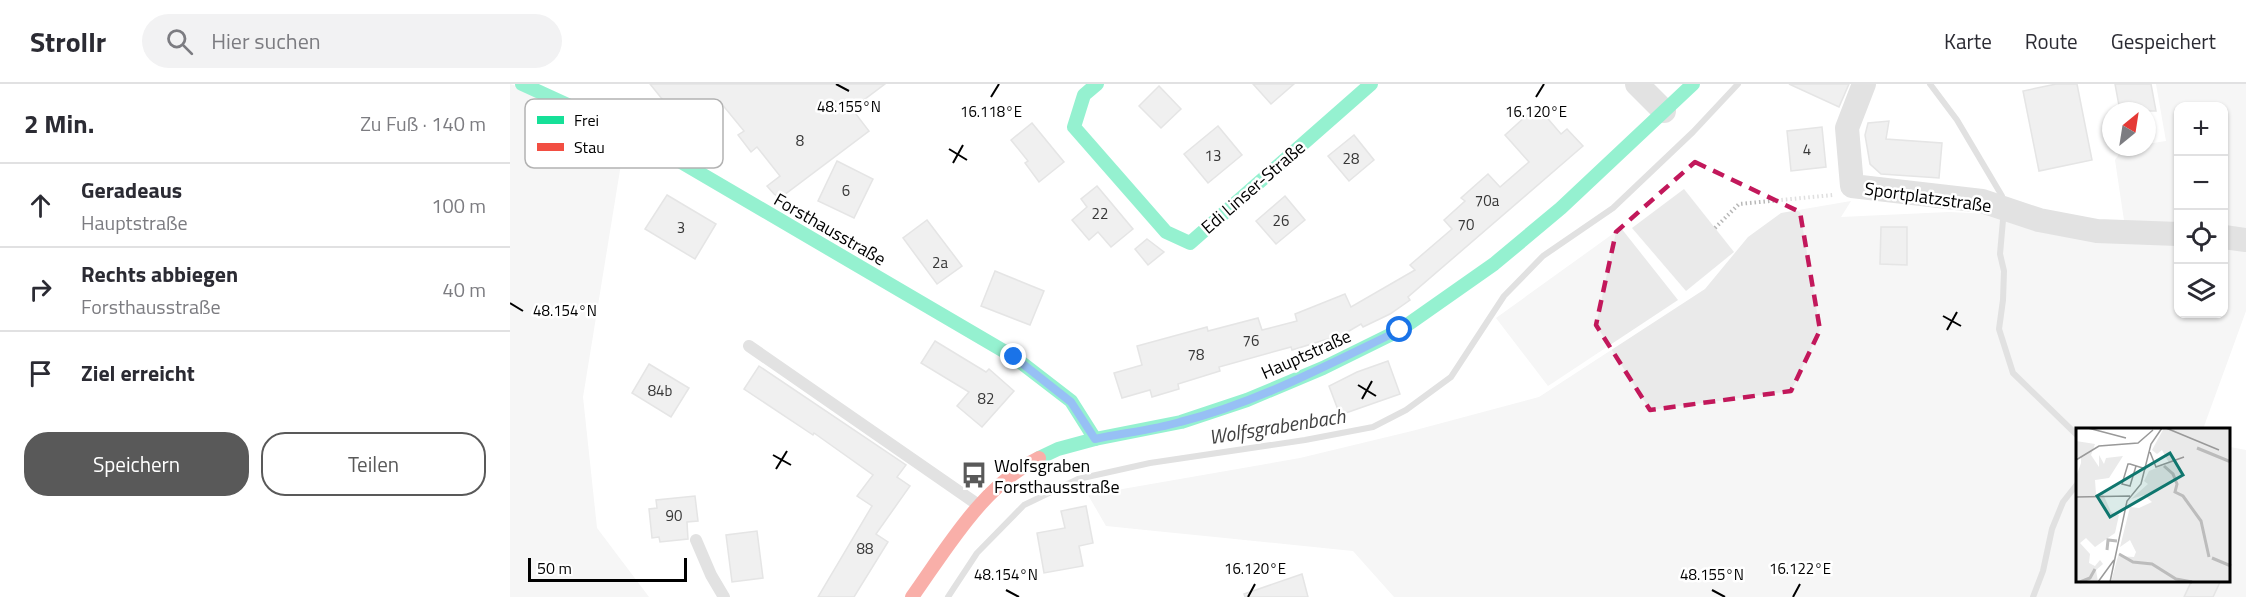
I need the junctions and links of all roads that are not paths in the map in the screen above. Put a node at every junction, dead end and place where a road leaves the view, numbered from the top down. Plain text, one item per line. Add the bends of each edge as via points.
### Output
1 (522, 84) edge
2 (1097, 84) edge
3 (1371, 84) edge
4 (1637, 84) edge
5 (1693, 84) edge
6 (1864, 84) edge
7 (555, 99) edge
8 (1664, 111) junction
9 (691, 168) edge
10 (2174, 234) edge
11 (2228, 238) edge
12 (2246, 240) edge
13 (748, 346) dead end
14 (1095, 439) junction
15 (978, 505) junction
16 (696, 540) dead end
17 (724, 597) edge
18 (912, 597) edge

1 - 7 street, Forsthausstraße
2 - 3 street, Edi Linser-Straße via 1084,95 1074,127 1166,232 1190,243
4 - 8 street
5 - 8 street, Hauptstraße
6 - 10 street, Sportplatzstraße via 1847,128 1852,186 1982,201 2039,220 2097,231
8 - 14 street, Hauptstraße via 1561,208 1494,264 1400,330 1247,400 1181,422
9 - 14 street, Forsthausstraße via 1014,357 1071,402
11 - 12 street
13 - 15 lane
14 - 15 street, Hauptstraße via 1058,449 1027,465
15 - 18 street, Hauptstraße
16 - 17 lane

